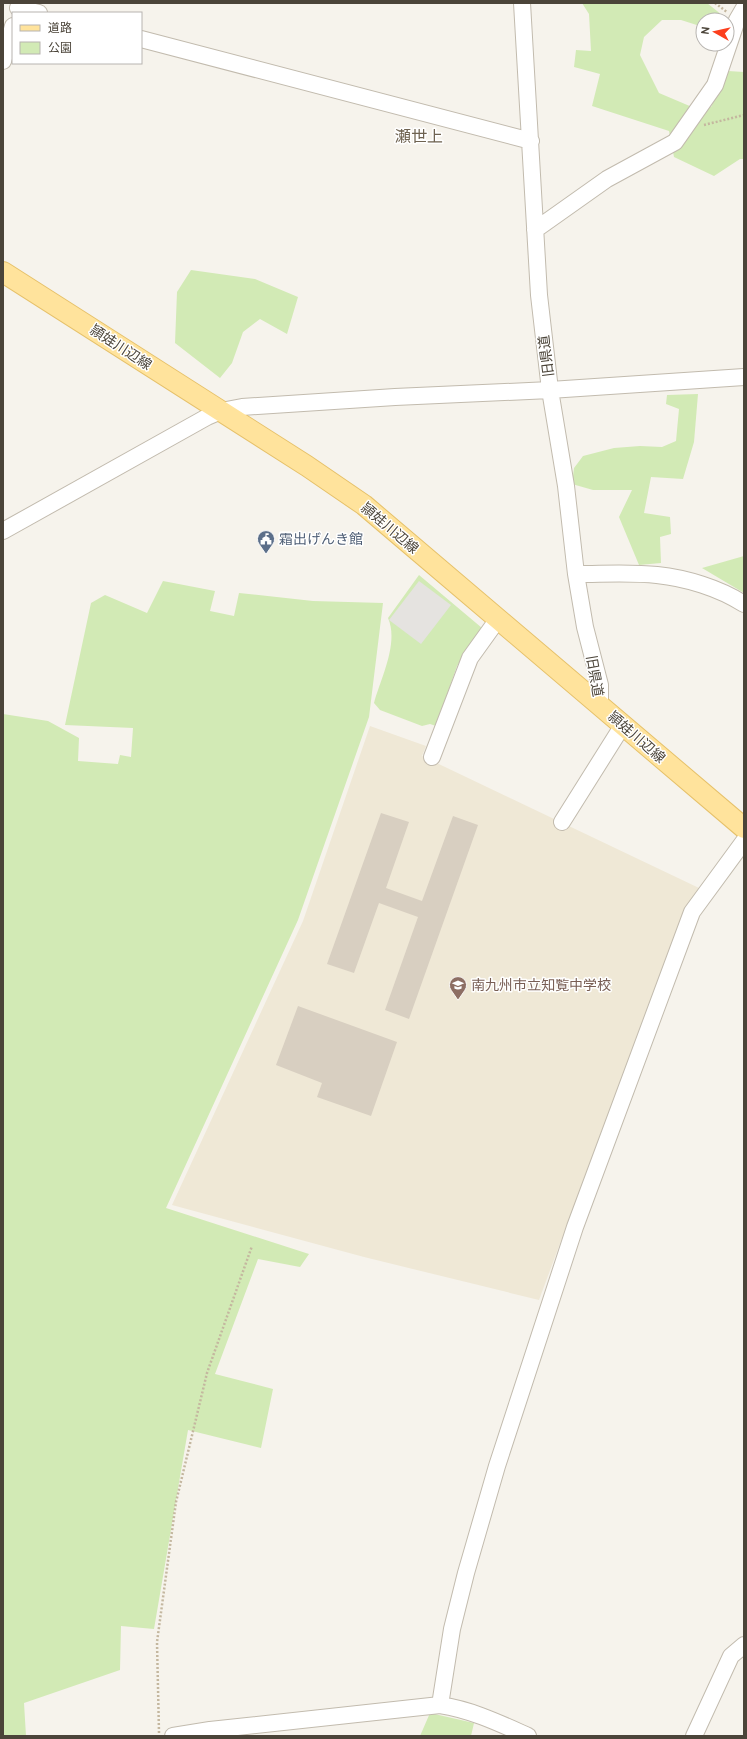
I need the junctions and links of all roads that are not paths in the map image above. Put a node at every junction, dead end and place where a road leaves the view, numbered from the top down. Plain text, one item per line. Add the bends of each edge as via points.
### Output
1 (522, 3) edge
2 (18, 8) edge
3 (744, 8) edge
4 (35, 12) edge
5 (12, 30) edge
6 (142, 40) edge
7 (3, 61) edge
8 (531, 141) junction
9 (535, 230) junction
10 (3, 272) edge
11 (744, 377) edge
12 (550, 390) junction
13 (221, 411) junction
14 (3, 531) edge
15 (576, 574) junction
16 (744, 604) edge
17 (498, 619) junction
18 (600, 705) junction
19 (623, 725) junction
20 (432, 757) dead end
21 (562, 822) dead end
22 (744, 828) edge
23 (744, 842) edge
24 (744, 1645) edge
25 (440, 1705) junction
26 (173, 1736) edge
27 (528, 1736) edge
28 (694, 1736) edge

1 - 8 street, 旧県道
2 - 4 street
3 - 9 street via 715,85 675,142 607,179
5 - 7 street
6 - 8 street
8 - 9 street, 旧県道
9 - 12 street, 旧県道 via 539,295
10 - 13 main road, 頴娃川辺線
11 - 12 street
12 - 13 street via 395,396 242,407
12 - 15 street, 旧県道 via 566,486
13 - 14 street
13 - 17 main road, 頴娃川辺線 via 364,505
15 - 16 street via 655,574 677,578 722,593
15 - 18 street, 旧県道 via 584,627 600,686
17 - 18 main road, 頴娃川辺線
17 - 20 street via 470,658
18 - 19 main road, 頴娃川辺線
19 - 21 street
19 - 22 main road, 頴娃川辺線
23 - 25 street via 692,912 575,1227 497,1466 466,1573 452,1629
24 - 28 street via 731,1656
25 - 26 street
25 - 27 street via 486,1717

